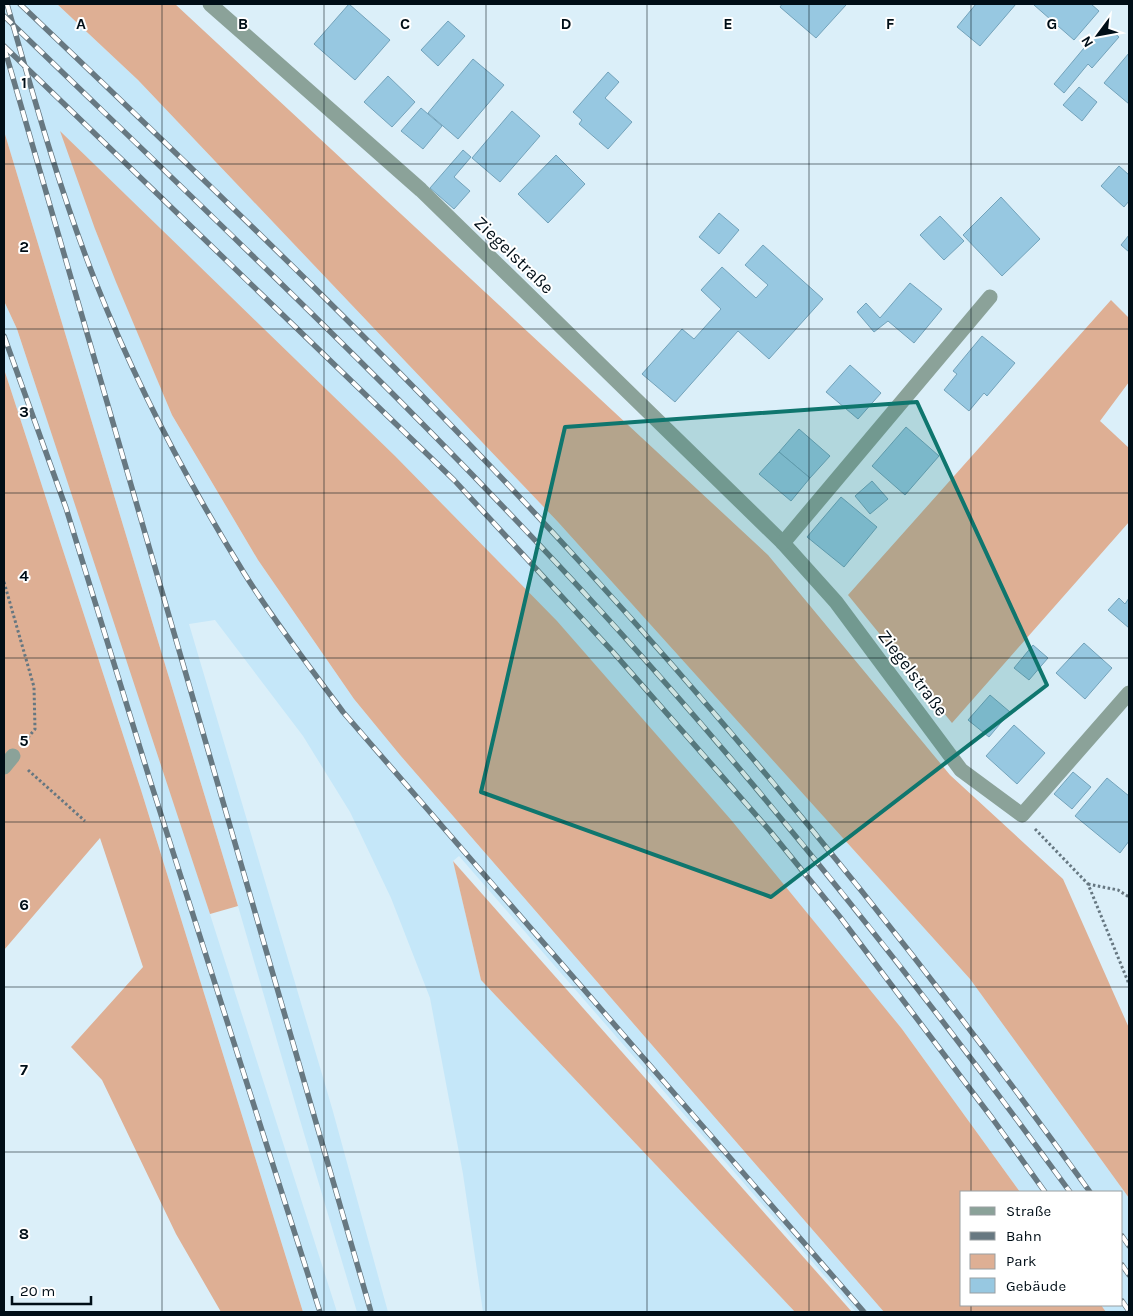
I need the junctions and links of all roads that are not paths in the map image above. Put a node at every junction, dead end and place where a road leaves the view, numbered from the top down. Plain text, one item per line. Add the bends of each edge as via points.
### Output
1 (210, 4) edge
2 (990, 297) dead end
3 (783, 543) junction
4 (1129, 693) edge

1 - 3 street, Ziegelstraße via 421,190
2 - 3 street
3 - 4 street, Ziegelstraße via 836,602 961,770 1022,816

